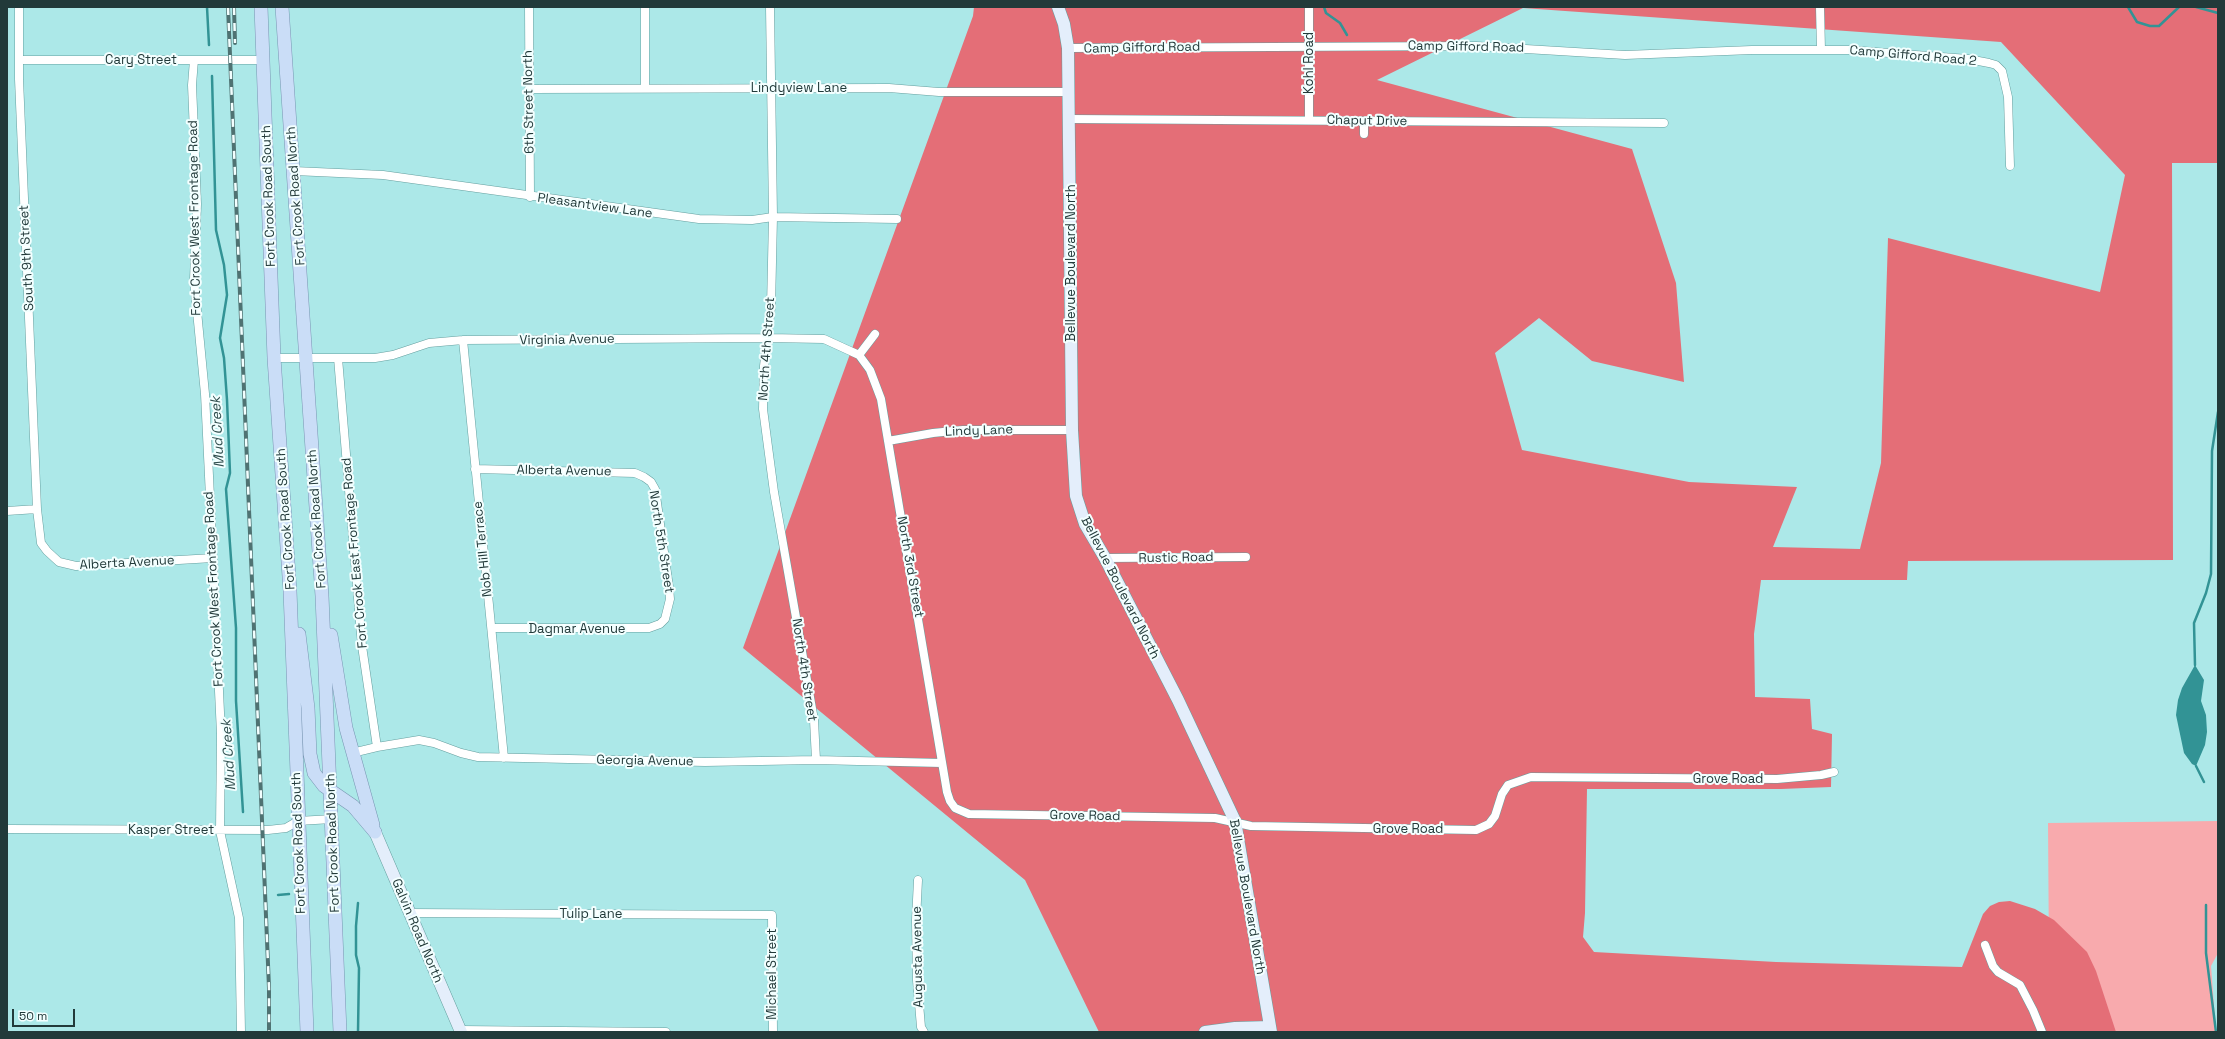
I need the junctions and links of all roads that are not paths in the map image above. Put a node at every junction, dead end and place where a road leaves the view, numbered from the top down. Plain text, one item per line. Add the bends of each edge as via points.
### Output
1 (19, 7) edge
2 (261, 7) edge
3 (282, 7) edge
4 (529, 7) edge
5 (644, 7) edge
6 (770, 7) edge
7 (1058, 7) edge
8 (1310, 7) edge
9 (1820, 7) edge
10 (1310, 46) junction
11 (1068, 48) junction
12 (1821, 50) junction
13 (19, 60) junction
14 (194, 60) junction
15 (264, 60) junction
16 (645, 88) junction
17 (770, 88) junction
18 (529, 89) junction
19 (1069, 92) junction
20 (1070, 118) junction
21 (1309, 120) junction
22 (1364, 122) junction
23 (1664, 123) dead end
24 (1364, 134) dead end
25 (2010, 166) dead end
26 (294, 171) junction
27 (530, 197) junction
28 (773, 217) junction
29 (897, 219) dead end
30 (875, 334) dead end
31 (768, 338) junction
32 (463, 340) junction
33 (859, 355) junction
34 (274, 358) junction
35 (307, 358) junction
36 (338, 358) junction
37 (1072, 430) junction
38 (888, 441) junction
39 (475, 469) junction
40 (651, 482) joint
41 (37, 509) junction
42 (7, 510) edge
43 (1246, 557) dead end
44 (213, 558) junction
45 (1105, 558) junction
46 (321, 575) junction
47 (290, 591) junction
48 (660, 624) joint
49 (492, 628) junction
50 (377, 747) junction
51 (352, 753) junction
52 (504, 758) junction
53 (816, 760) junction
54 (942, 764) junction
55 (1834, 772) dead end
56 (331, 791) junction
57 (956, 808) joint
58 (332, 820) junction
59 (298, 821) junction
60 (1235, 821) junction
61 (7, 829) edge
62 (220, 831) junction
63 (375, 832) junction
64 (918, 880) dead end
65 (410, 913) junction
66 (772, 915) joint
67 (1985, 945) dead end
68 (1270, 1030) edge
69 (241, 1032) edge
70 (307, 1032) edge
71 (340, 1032) edge
72 (460, 1032) edge
73 (666, 1032) edge
74 (773, 1032) edge
75 (924, 1032) edge
76 (1205, 1032) edge
77 (2042, 1032) edge

1 - 13 street, South 9th Street
2 - 15 main road, Fort Crook Road South
3 - 26 main road, Fort Crook Road North
4 - 18 street, 6th Street North
5 - 16 street
6 - 17 street, North 4th Street
7 - 11 main road, Bellevue Boulevard North
8 - 10 street, Kohl Road
9 - 12 street
10 - 11 street, Camp Gifford Road
10 - 12 street, Camp Gifford Road via 1502,46 1625,54
10 - 21 street, Kohl Road
11 - 19 main road, Bellevue Boulevard North
12 - 25 street, Camp Gifford Road 2 via 1921,54 1968,59 1996,66 2002,71 2008,97
13 - 14 street, Cary Street
13 - 41 street, South 9th Street
14 - 15 street, Cary Street
14 - 44 street, Fort Crook West Frontage Road via 192,85 197,204 194,280 205,394
15 - 34 main road, Fort Crook Road South
16 - 17 street, Lindyview Lane
16 - 18 street, Lindyview Lane
17 - 19 street, Lindyview Lane
17 - 28 street, North 4th Street
18 - 27 street, 6th Street North
19 - 20 main road, Bellevue Boulevard North
20 - 21 street, Chaput Drive
20 - 37 main road, Bellevue Boulevard North
21 - 22 street, Chaput Drive
22 - 23 street, Chaput Drive
22 - 24 street
26 - 27 street, Pleasantview Lane via 382,175
26 - 35 main road, Fort Crook Road North
27 - 28 street, Pleasantview Lane via 699,219 752,220
28 - 29 street, Pleasantview Lane via 881,221
28 - 31 street, North 4th Street
30 - 33 street
31 - 32 street, Virginia Avenue
31 - 33 street, Virginia Avenue via 824,339
31 - 53 street, North 4th Street via 763,409 774,492 814,720
32 - 36 street, Virginia Avenue via 429,343 385,357
32 - 39 street, Nob Hill Terrace
33 - 38 street, North 3rd Street via 876,383
34 - 35 street, Virginia Avenue
34 - 47 main road, Fort Crook Road South
35 - 36 street, Virginia Avenue
35 - 46 main road, Fort Crook Road North
36 - 50 street, Fort Crook East Frontage Road via 362,646
37 - 38 street, Lindy Lane via 963,430
37 - 45 main road, Bellevue Boulevard North via 1076,496 1085,524
38 - 54 street, North 3rd Street
39 - 40 street, Alberta Avenue via 635,473
39 - 49 street, Nob Hill Terrace
40 - 48 street, North 5th Street via 656,497 670,599 668,610
41 - 42 street
41 - 44 street, Alberta Avenue via 41,543 53,557 67,564 82,566
43 - 45 street, Rustic Road
44 - 62 street, Fort Crook West Frontage Road via 221,734
45 - 60 main road, Bellevue Boulevard North via 1178,700
46 - 51 main road
46 - 56 main road, Fort Crook Road North
47 - 56 main road via 300,643 312,764 318,780
47 - 59 main road, Fort Crook Road South
48 - 49 street, Dagmar Avenue via 649,628 632,629
49 - 52 street, Nob Hill Terrace
50 - 51 street, Georgia Avenue
50 - 52 street, Georgia Avenue via 422,741 468,755
51 - 63 main road
52 - 53 street, Georgia Avenue via 705,762
53 - 54 street, Georgia Avenue
54 - 57 street, North 3rd Street via 948,796
55 - 60 street, Grove Road via 1776,779 1531,777 1508,785 1502,794 1495,816 1489,824 1476,830 1251,826
56 - 58 main road, Fort Crook Road North
56 - 63 main road via 353,806
57 - 60 street, Grove Road via 968,814 1215,818
58 - 59 street, Kasper Street
58 - 71 main road, Fort Crook Road North
59 - 62 street, Kasper Street via 280,830
59 - 70 main road, Fort Crook Road South
60 - 68 main road, Bellevue Boulevard North
61 - 62 street, Kasper Street
62 - 69 street, Fort Crook West Frontage Road via 238,914
63 - 65 main road, Galvin Road North
64 - 75 street, Augusta Avenue via 918,980 921,1027
65 - 66 street, Tulip Lane
65 - 72 main road, Galvin Road North
66 - 74 street, Michael Street
67 - 77 street via 1998,972 2020,985
68 - 76 main road via 1235,1028
72 - 73 street

